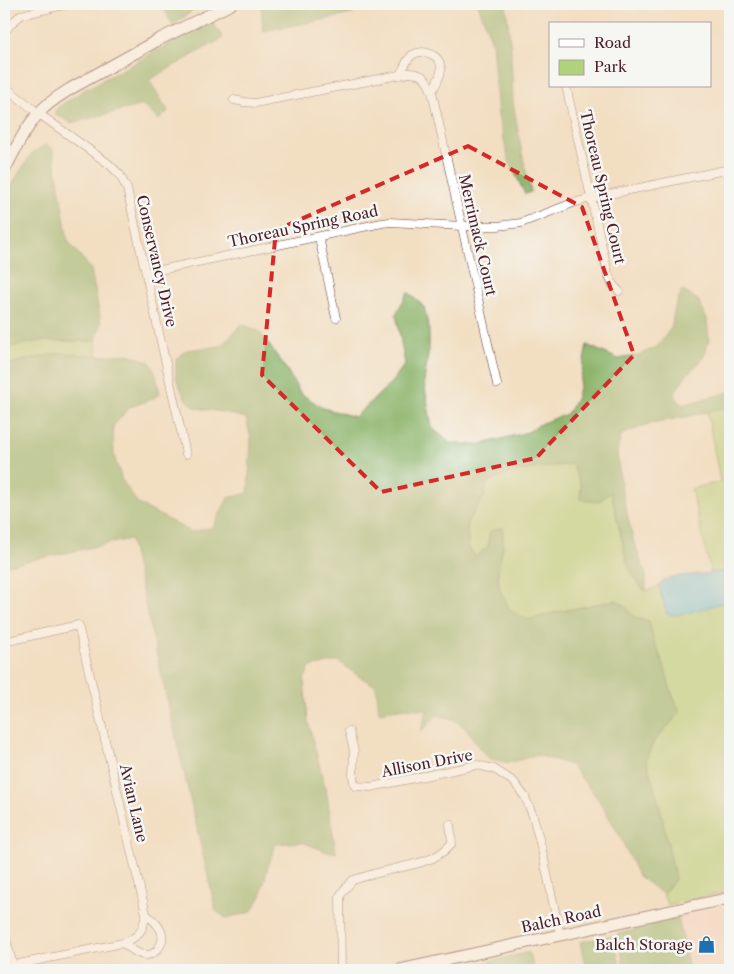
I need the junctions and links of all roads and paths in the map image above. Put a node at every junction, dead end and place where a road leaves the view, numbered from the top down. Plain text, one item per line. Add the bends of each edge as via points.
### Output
1 (68, 4) edge
2 (231, 4) edge
3 (4, 32) edge
4 (400, 75) junction
5 (4, 86) edge
6 (566, 88) edge
7 (432, 92) junction
8 (234, 100) dead end
9 (38, 114) junction
10 (730, 169) edge
11 (4, 171) edge
12 (591, 198) junction
13 (462, 226) junction
14 (319, 237) junction
15 (146, 273) junction
16 (619, 291) dead end
17 (336, 318) dead end
18 (497, 384) dead end
19 (186, 454) dead end
20 (4, 642) edge
21 (349, 731) dead end
22 (450, 824) dead end
23 (730, 898) edge
24 (146, 914) junction
25 (4, 932) edge
26 (560, 935) junction
27 (123, 943) junction
28 (4, 967) edge
29 (14, 968) edge
30 (341, 970) edge
31 (399, 970) edge

1 - 3 street via 22,15
2 - 9 street via 70,89
4 - 7 street, Merrimack Court via 419,74
4 - 7 street via 411,56 422,52 431,54 438,58 441,71
4 - 8 street, Merrimack Court via 255,103
5 - 9 street, Conservancy Drive
6 - 12 street, Thoreau Spring Court
7 - 13 street, Merrimack Court
9 - 11 street
9 - 15 street, Conservancy Drive via 120,175 127,189
10 - 12 street, Thoreau Spring Road
12 - 13 street, Thoreau Spring Road via 521,223
12 - 16 street, Thoreau Spring Court via 608,273
13 - 14 street, Thoreau Spring Road via 390,222
13 - 18 street, Merrimack Court
14 - 15 street, Thoreau Spring Road
14 - 17 street
15 - 19 street, Conservancy Drive
20 - 24 street, Avian Lane via 78,625
21 - 26 street, Allison Drive via 354,751 355,786 371,787 477,765 494,768 514,782 533,816
22 - 30 street via 452,843 433,858 354,880 344,890 340,896
23 - 26 street, Balch Road
24 - 27 street via 140,933
24 - 27 street via 162,934 162,943 156,952 147,955 137,953
25 - 29 street
26 - 31 street, Balch Road
27 - 29 street
28 - 29 street

